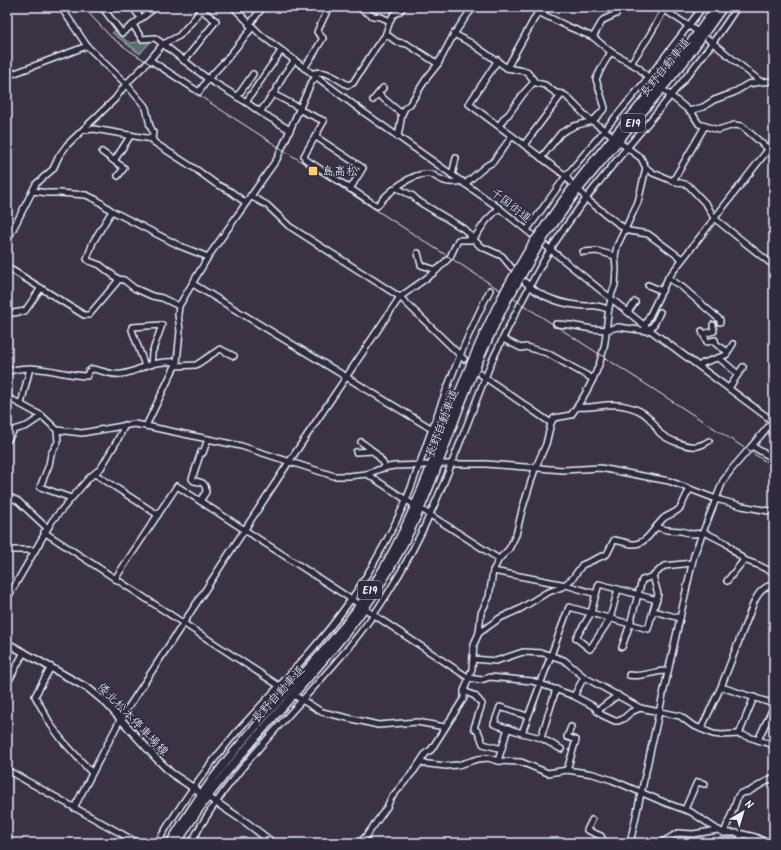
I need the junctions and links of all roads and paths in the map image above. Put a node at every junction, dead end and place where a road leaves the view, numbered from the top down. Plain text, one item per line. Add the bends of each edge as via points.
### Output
1 (61, 7) edge
2 (102, 7) edge
3 (132, 7) edge
4 (156, 7) edge
5 (233, 7) edge
6 (263, 7) edge
7 (329, 7) edge
8 (357, 7) edge
9 (403, 7) edge
10 (464, 7) edge
11 (532, 7) edge
12 (621, 7) edge
13 (703, 7) edge
14 (716, 7) edge
15 (723, 7) edge
16 (737, 7) edge
17 (200, 8) edge
18 (472, 9) edge
19 (662, 9) edge
20 (538, 12) junction
21 (141, 18) junction
22 (390, 21) junction
23 (133, 25) junction
24 (251, 26) junction
25 (690, 26) junction
26 (695, 30) dead end
27 (386, 34) junction
28 (454, 34) junction
29 (593, 37) junction
30 (708, 40) dead end
31 (163, 44) junction
32 (712, 44) junction
33 (87, 46) junction
34 (281, 51) junction
35 (611, 52) junction
36 (150, 60) junction
37 (498, 60) junction
38 (184, 61) junction
39 (294, 61) junction
40 (631, 63) junction
41 (438, 64) junction
42 (304, 68) junction
43 (507, 68) junction
44 (253, 74) dead end
45 (7, 76) edge
46 (314, 76) junction
47 (648, 78) junction
48 (208, 79) junction
49 (774, 81) edge
50 (534, 82) junction
51 (761, 82) junction
52 (653, 83) dead end
53 (126, 84) junction
54 (383, 88) dead end
55 (666, 92) dead end
56 (273, 94) junction
57 (378, 94) junction
58 (562, 94) junction
59 (670, 96) junction
60 (237, 97) junction
61 (373, 100) dead end
62 (246, 102) junction
63 (300, 109) junction
64 (689, 110) junction
65 (260, 112) junction
66 (402, 114) junction
67 (593, 121) junction
68 (499, 126) junction
69 (705, 126) junction
70 (85, 129) junction
71 (290, 130) junction
72 (604, 130) junction
73 (610, 134) dead end
74 (130, 135) junction
75 (512, 136) junction
76 (316, 137) junction
77 (398, 137) junction
78 (152, 139) junction
79 (774, 142) edge
80 (524, 145) junction
81 (624, 145) junction
82 (768, 150) junction
83 (102, 152) dead end
84 (774, 154) edge
85 (456, 158) dead end
86 (541, 158) junction
87 (114, 161) junction
88 (646, 168) junction
89 (452, 175) junction
90 (118, 176) dead end
91 (566, 176) junction
92 (464, 182) junction
93 (570, 182) dead end
94 (673, 182) junction
95 (397, 188) junction
96 (350, 189) junction
97 (33, 191) junction
98 (250, 196) junction
99 (584, 196) junction
100 (246, 203) junction
101 (500, 208) junction
102 (112, 211) junction
103 (714, 218) junction
104 (624, 229) junction
105 (527, 230) junction
106 (541, 237) junction
107 (473, 240) junction
108 (7, 241) edge
109 (551, 250) junction
110 (583, 252) dead end
111 (418, 253) dead end
112 (614, 256) junction
113 (208, 257) junction
114 (682, 259) junction
115 (774, 266) edge
116 (511, 267) dead end
117 (7, 268) edge
118 (436, 270) junction
119 (668, 278) junction
120 (118, 279) junction
121 (525, 282) dead end
122 (193, 284) junction
123 (648, 285) dead end
124 (530, 287) junction
125 (41, 288) junction
126 (490, 290) dead end
127 (662, 291) junction
128 (400, 297) junction
129 (505, 298) junction
130 (610, 298) junction
131 (635, 302) dead end
132 (179, 306) junction
133 (608, 309) junction
134 (628, 312) junction
135 (660, 312) dead end
136 (7, 314) edge
137 (720, 322) dead end
138 (556, 324) dead end
139 (645, 325) junction
140 (713, 325) dead end
141 (607, 330) junction
142 (650, 330) junction
143 (503, 339) junction
144 (733, 344) dead end
145 (728, 352) junction
146 (460, 354) junction
147 (234, 356) dead end
148 (720, 358) junction
149 (464, 359) dead end
150 (176, 364) junction
151 (151, 365) junction
152 (145, 366) junction
153 (699, 366) junction
154 (742, 367) dead end
155 (30, 368) junction
156 (7, 372) edge
157 (480, 374) dead end
158 (738, 374) junction
159 (346, 378) junction
160 (486, 378) junction
161 (593, 379) junction
162 (728, 388) junction
163 (8, 398) edge
164 (21, 404) junction
165 (7, 405) edge
166 (577, 407) junction
167 (42, 416) junction
168 (774, 421) edge
169 (551, 423) junction
170 (124, 425) junction
171 (146, 426) junction
172 (432, 429) junction
173 (57, 430) junction
174 (208, 439) junction
175 (7, 441) edge
176 (709, 441) dead end
177 (361, 442) dead end
178 (752, 446) junction
179 (373, 451) junction
180 (356, 452) dead end
181 (774, 459) edge
182 (289, 462) junction
183 (443, 464) dead end
184 (451, 464) junction
185 (420, 465) junction
186 (426, 465) dead end
187 (385, 468) junction
188 (535, 469) junction
189 (95, 474) junction
190 (367, 474) junction
191 (690, 490) junction
192 (7, 496) edge
193 (71, 498) junction
194 (716, 499) junction
195 (406, 500) junction
196 (200, 501) junction
197 (411, 503) dead end
198 (424, 511) dead end
199 (774, 512) edge
200 (429, 514) junction
201 (158, 515) junction
202 (656, 527) junction
203 (46, 530) junction
204 (244, 530) junction
205 (703, 534) junction
206 (7, 550) edge
207 (35, 550) junction
208 (499, 559) junction
209 (744, 560) junction
210 (692, 563) junction
211 (494, 571) junction
212 (774, 573) edge
213 (653, 576) junction
214 (115, 579) junction
215 (727, 581) dead end
216 (774, 584) edge
217 (566, 585) junction
218 (618, 589) junction
219 (596, 594) junction
220 (638, 594) junction
221 (351, 598) junction
222 (7, 599) edge
223 (657, 600) junction
224 (357, 603) dead end
225 (368, 611) dead end
226 (654, 611) junction
227 (591, 613) junction
228 (374, 614) junction
229 (610, 618) junction
230 (680, 618) junction
231 (183, 624) junction
232 (630, 624) junction
233 (478, 633) junction
234 (7, 643) edge
235 (622, 647) dead end
236 (24, 652) junction
237 (550, 656) junction
238 (473, 659) junction
239 (51, 667) junction
240 (668, 671) junction
241 (629, 675) dead end
242 (584, 677) junction
243 (469, 678) junction
244 (540, 683) junction
245 (7, 684) edge
246 (278, 686) junction
247 (721, 687) junction
248 (556, 689) junction
249 (284, 690) dead end
250 (464, 691) junction
251 (618, 695) junction
252 (574, 696) junction
253 (297, 697) dead end
254 (754, 697) junction
255 (302, 701) junction
256 (774, 704) edge
257 (640, 708) junction
258 (597, 711) junction
259 (660, 711) junction
260 (771, 712) dead end
261 (527, 716) junction
262 (120, 720) junction
263 (445, 727) junction
264 (571, 727) dead end
265 (508, 728) junction
266 (701, 729) junction
267 (522, 733) junction
268 (739, 734) junction
269 (541, 738) junction
270 (758, 740) junction
271 (774, 745) edge
272 (561, 749) dead end
273 (502, 750) junction
274 (498, 761) junction
275 (420, 763) junction
276 (7, 770) edge
277 (567, 770) junction
278 (92, 773) junction
279 (774, 777) edge
280 (705, 784) dead end
281 (196, 790) junction
282 (641, 792) junction
283 (211, 799) dead end
284 (216, 803) junction
285 (74, 808) junction
286 (198, 809) junction
287 (686, 809) junction
288 (592, 820) dead end
289 (718, 830) junction
290 (724, 833) junction
291 (742, 834) junction
292 (138, 843) edge
293 (157, 843) edge
294 (170, 843) edge
295 (177, 843) edge
296 (180, 843) edge
297 (191, 843) edge
298 (273, 843) edge
299 (359, 843) edge
300 (602, 843) edge
301 (630, 843) edge
302 (661, 843) edge
303 (738, 843) edge
304 (768, 843) edge

1 - 33 street
2 - 23 street via 122,33
3 - 21 street
4 - 21 street
5 - 24 street, 千国街道
6 - 24 street
7 - 42 street via 317,32 323,38
8 - 22 street via 373,16
9 - 22 street
10 - 18 street
11 - 20 street
12 - 29 street via 616,14 603,20
13 - 25 street
14 - 106 highway, 長野自動車道 / E19 via 679,58 581,176
15 - 106 highway, 長野自動車道 / E19 via 684,62
16 - 32 street
17 - 31 street via 179,36
17 - 38 street via 216,21
18 - 28 street
19 - 25 street
19 - 40 street via 648,38
20 - 29 street
20 - 43 street
21 - 23 street
22 - 27 street
23 - 31 street via 142,40 155,38
24 - 34 street, 千国街道
24 - 48 street
25 - 26 street
25 - 47 street
27 - 41 street
27 - 46 street via 350,85 324,72 318,72
28 - 37 street
28 - 41 street
29 - 35 street
30 - 32 street
31 - 36 street
31 - 38 street
32 - 51 street
32 - 59 street
33 - 45 street
33 - 53 street
34 - 39 street, 千国街道
34 - 62 street
35 - 40 street
35 - 67 street via 596,79 605,108
36 - 48 street via 199,92
36 - 53 street
37 - 43 street
37 - 68 street via 469,104
38 - 48 street
39 - 42 street, 千国街道
39 - 56 street
40 - 47 street
41 - 66 street
42 - 46 street, 千国街道
43 - 50 street via 527,72
44 - 60 street
46 - 63 street
46 - 77 street, 千国街道
47 - 52 street
47 - 72 street
48 - 60 street
49 - 51 street
50 - 58 street
50 - 68 street
51 - 64 street via 748,84 733,94
53 - 70 street
53 - 78 street via 146,108 153,132
54 - 57 street
55 - 59 street
56 - 63 street
56 - 65 street
57 - 61 street
57 - 66 street
58 - 67 street
58 - 80 street
59 - 64 street
59 - 81 street
60 - 62 street
62 - 65 street
63 - 71 street
63 - 76 street via 324,121
64 - 69 street via 699,124
65 - 71 street
66 - 77 street
67 - 72 street
67 - 86 street via 567,129 557,137
68 - 75 street
69 - 82 street via 718,130 734,125 742,126
69 - 94 street
70 - 74 street
70 - 97 street via 67,145 53,169 36,184
71 - 98 street via 277,159
72 - 73 street
72 - 91 street
74 - 78 street
74 - 87 street
75 - 80 street
75 - 92 street via 493,162
76 - 96 street via 304,156 305,159
76 - 96 street via 363,168
77 - 89 street, 千国街道
78 - 100 street
79 - 82 street
80 - 86 street
81 - 88 street via 641,158
81 - 99 street
82 - 84 street
82 - 103 street
83 - 87 street
85 - 89 street
86 - 91 street
87 - 90 street via 124,168
88 - 94 street
88 - 104 street via 638,202
89 - 92 street, 千国街道
91 - 93 street
91 - 105 street
92 - 95 street via 448,183 431,174 425,174 415,176
92 - 101 street, 千国街道
94 - 103 street via 688,185 707,205
95 - 96 street via 384,197 377,206
95 - 107 street via 464,229
97 - 102 street via 86,195
97 - 108 street
98 - 100 street
98 - 128 street via 267,205 289,226
99 - 104 street
99 - 109 street
100 - 113 street
101 - 105 street, 千国街道
101 - 107 street via 486,221
102 - 113 street via 180,246
102 - 120 street via 93,242 87,259 100,265
103 - 114 street
103 - 115 street
104 - 112 street
104 - 114 street via 648,234
105 - 109 street, 千国街道
106 - 129 highway, 長野自動車道 / E19, bridge
107 - 116 street via 502,256
107 - 118 street via 459,239 450,257
109 - 124 street
109 - 130 street, 千国街道
110 - 112 street via 597,251
111 - 118 street via 421,265
112 - 130 street via 615,285
113 - 122 street
114 - 119 street
117 - 125 street
118 - 128 street
119 - 127 street
119 - 137 street via 682,287
120 - 125 street via 89,315 84,315
120 - 132 street
121 - 124 street
122 - 132 street
122 - 159 street
123 - 127 street
124 - 133 street via 551,299
124 - 143 street
125 - 136 street via 25,311
126 - 146 street
127 - 139 street
128 - 146 street
128 - 159 street
129 - 286 highway, 長野自動車道 / E19 via 418,514 380,586 337,644 243,751
129 - 294 highway, 長野自動車道 / E19 via 474,355 412,511 375,583 333,640 220,769
130 - 133 street
130 - 134 street, 千国街道
131 - 134 street
132 - 150 street via 180,331
133 - 141 street
134 - 139 street, 千国街道
135 - 142 street
138 - 141 street
139 - 142 street, 千国街道
140 - 145 street via 714,330 702,333 707,342 715,340 716,344
141 - 142 street via 618,327
141 - 161 street
142 - 153 street, 千国街道
143 - 160 street
143 - 161 street via 521,348 547,353
144 - 145 street
145 - 148 street
146 - 149 street
146 - 172 street
147 - 150 street via 220,349 196,365
148 - 153 street
148 - 158 street
150 - 151 street
150 - 171 street
151 - 152 street
151 - 152 street via 152,353 162,325 132,327
152 - 155 street via 120,375 92,369 87,376
153 - 162 street, 千国街道
154 - 158 street
155 - 156 street
155 - 164 street
157 - 160 street
158 - 162 street
159 - 172 street
159 - 182 street
160 - 169 street
160 - 184 street
161 - 166 street
162 - 168 street, 千国街道
163 - 164 street
163 - 165 street
164 - 167 street
166 - 169 street via 571,415 554,418
166 - 176 street via 588,408 602,404 629,407 643,412 660,434 680,444 698,446
167 - 173 street
167 - 175 street via 27,426 14,430
168 - 178 street
169 - 188 street via 546,444
170 - 171 street
170 - 173 street via 82,432
170 - 189 street via 117,442
171 - 174 street
172 - 185 street
173 - 193 street via 58,442 51,454 40,487
174 - 182 street via 241,446
174 - 196 street via 192,479 204,484 206,492
177 - 179 street
178 - 181 street
178 - 194 street via 726,477
179 - 180 street
179 - 187 street
182 - 190 street via 334,476
182 - 204 street
183 - 184 street
184 - 188 street
184 - 200 street
185 - 186 street
185 - 187 street
185 - 195 street
187 - 190 street
188 - 191 street via 600,468 669,481
188 - 208 street via 516,535 509,549
189 - 193 street
189 - 201 street
190 - 195 street
191 - 194 street
191 - 202 street via 679,509 674,514 666,516
192 - 203 street via 18,501
193 - 203 street
194 - 199 street
194 - 205 street
195 - 197 street
195 - 221 street via 383,547
196 - 201 street via 177,486
196 - 204 street
198 - 200 street
200 - 208 street
200 - 228 street via 409,556
201 - 214 street
202 - 205 street
202 - 217 street via 642,542 633,544 614,540 607,554 582,565
203 - 207 street
203 - 214 street
204 - 221 street
204 - 231 street
205 - 209 street via 706,533 726,543
205 - 210 street
206 - 207 street
207 - 222 street
208 - 211 street
209 - 212 street
209 - 215 street
210 - 213 street via 664,566
210 - 230 street
211 - 217 street
211 - 233 street via 489,597 481,613
213 - 220 street via 642,580
213 - 223 street
214 - 231 street
216 - 247 street via 762,589 756,597
217 - 219 street
217 - 233 street via 500,618
218 - 219 street via 599,584
218 - 220 street
218 - 229 street
219 - 227 street
220 - 223 street
220 - 232 street
221 - 224 street
221 - 246 street via 317,644
223 - 226 street
225 - 228 street
226 - 230 street
226 - 232 street via 648,629
227 - 229 street
227 - 229 street via 576,638 590,649
227 - 237 street via 569,607
228 - 243 street
228 - 255 street via 346,651
229 - 232 street
230 - 240 street
231 - 246 street
231 - 262 street
232 - 235 street
233 - 238 street
234 - 236 main road, 倭北松本停車場線
236 - 239 main road, 倭北松本停車場線
236 - 245 street
237 - 238 street via 523,652 496,661
237 - 242 street via 564,660
237 - 244 street
238 - 243 street
239 - 262 main road, 倭北松本停車場線 via 89,689
239 - 278 street via 36,696 51,725
240 - 241 street via 642,676
240 - 259 street
242 - 251 street
242 - 252 street
243 - 244 street via 481,680 490,677
243 - 250 street
244 - 248 street
244 - 261 street
246 - 249 street
246 - 281 street via 234,736
247 - 254 street
247 - 266 street
248 - 252 street
248 - 269 street
250 - 263 street via 464,698
250 - 273 street via 475,696 482,704 474,728 483,744
251 - 257 street
251 - 258 street
252 - 258 street via 593,706
253 - 255 street
254 - 256 street
254 - 268 street
255 - 263 street via 322,712 378,725 417,722
255 - 284 street
257 - 258 street via 618,722
257 - 259 street
259 - 266 street via 680,716
259 - 282 street
260 - 270 street
261 - 265 street via 500,706 494,724
261 - 267 street
262 - 278 street
262 - 281 main road, 倭北松本停車場線 via 171,773
263 - 275 street
264 - 277 street via 567,737 576,740
265 - 267 street
265 - 273 street
266 - 268 street via 721,736
267 - 269 street
268 - 270 street
269 - 272 street
270 - 271 street
273 - 274 street
274 - 275 street via 488,758 446,766
274 - 277 street via 521,762 548,773
275 - 299 street
276 - 285 street
277 - 282 street via 603,777
278 - 285 street
279 - 290 street via 738,796
280 - 287 street via 697,782
281 - 293 street via 175,812
282 - 287 street
282 - 301 street
283 - 284 main road
284 - 297 street
284 - 298 main road
285 - 292 street
286 - 295 highway, 長野自動車道 / E19
286 - 296 highway
287 - 289 street
288 - 300 street via 587,830 601,836
289 - 290 street
289 - 302 street via 693,834 678,833
290 - 291 street
291 - 303 street
291 - 304 street

